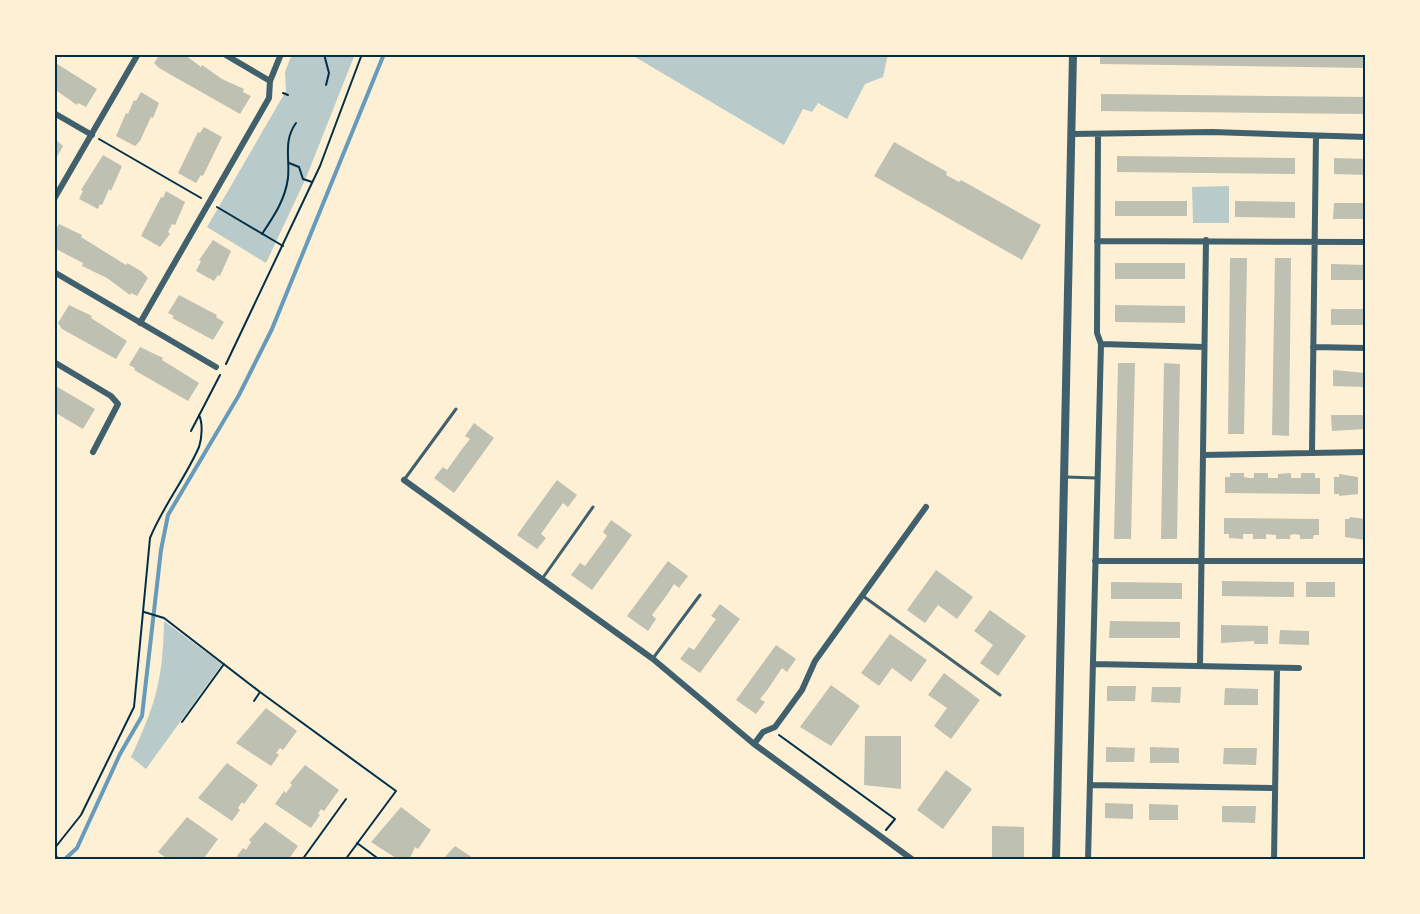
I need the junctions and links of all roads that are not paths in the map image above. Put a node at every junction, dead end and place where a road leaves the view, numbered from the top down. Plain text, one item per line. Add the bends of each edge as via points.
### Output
1 (138, 54) edge
2 (224, 54) edge
3 (281, 54) edge
4 (1073, 54) edge
5 (270, 81) junction
6 (54, 113) edge
7 (1071, 134) junction
8 (1098, 134) junction
9 (1316, 136) junction
10 (95, 137) junction
11 (1366, 137) edge
12 (54, 199) edge
13 (1206, 240) junction
14 (1096, 241) junction
15 (1312, 242) junction
16 (1366, 242) edge
17 (54, 272) edge
18 (140, 323) junction
19 (1101, 344) junction
20 (1204, 347) junction
21 (1313, 347) junction
22 (1366, 348) edge
23 (54, 362) edge
24 (216, 367) dead end
25 (456, 409) dead end
26 (93, 452) dead end
27 (1312, 452) junction
28 (1366, 452) edge
29 (1203, 455) junction
30 (1064, 477) junction
31 (1097, 478) junction
32 (404, 480) joint
33 (593, 507) dead end
34 (926, 507) dead end
35 (1095, 561) junction
36 (1202, 561) junction
37 (1363, 561) dead end
38 (542, 579) junction
39 (700, 595) dead end
40 (862, 595) junction
41 (653, 659) junction
42 (1093, 664) junction
43 (1200, 666) junction
44 (1277, 668) junction
45 (1299, 668) dead end
46 (1000, 695) dead end
47 (754, 744) junction
48 (1090, 785) junction
49 (1275, 788) junction
50 (913, 860) edge
51 (1056, 860) edge
52 (1088, 860) edge
53 (1274, 860) edge

1 - 10 street
2 - 5 street
3 - 5 street
4 - 7 street
5 - 18 street via 269,98
6 - 10 street
7 - 8 street
7 - 30 street
8 - 9 street via 1212,132
8 - 14 street
9 - 11 street
9 - 15 street
10 - 12 street
13 - 14 street
13 - 15 street
13 - 20 street
14 - 19 street via 1096,333
15 - 16 street
15 - 21 street
17 - 18 street
18 - 24 street
19 - 20 street
19 - 31 street
20 - 29 street
21 - 22 street
21 - 27 street
23 - 26 street via 118,404
25 - 32 lane
27 - 28 street
27 - 29 street
29 - 36 street
30 - 31 lane
30 - 51 street
31 - 35 street
32 - 38 street
33 - 38 lane
34 - 40 street
35 - 36 street
35 - 42 street
36 - 37 street
36 - 43 street
38 - 41 street
39 - 41 lane
40 - 46 lane
40 - 47 street via 815,661 802,690 776,727 763,732
41 - 47 street
42 - 43 street
42 - 48 street
43 - 44 street
44 - 45 street
44 - 49 street
47 - 50 street
48 - 49 street
48 - 52 street
49 - 53 street

